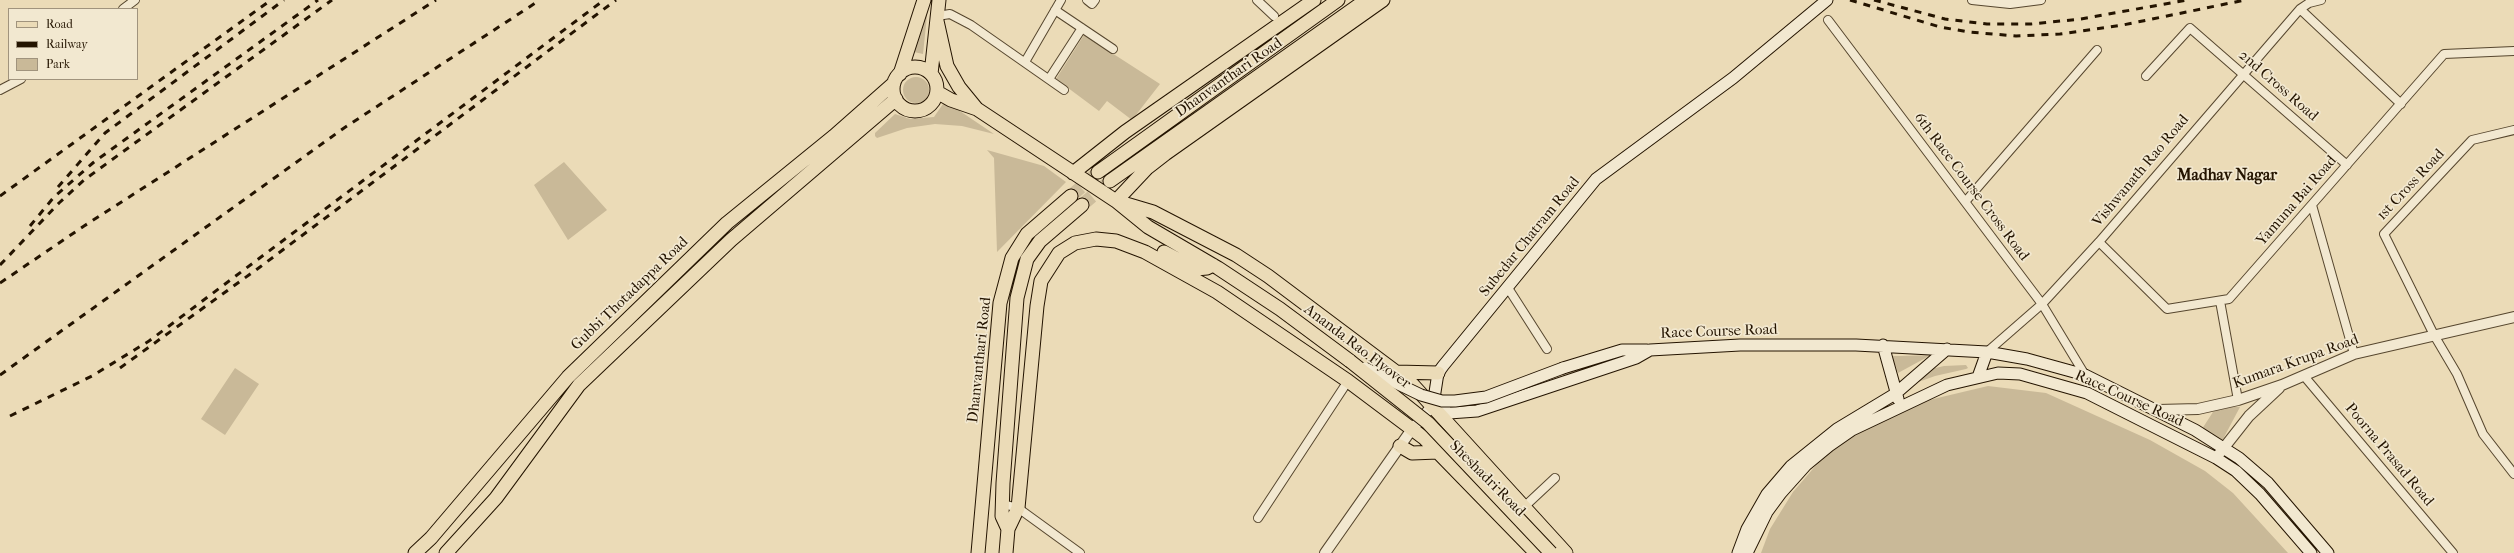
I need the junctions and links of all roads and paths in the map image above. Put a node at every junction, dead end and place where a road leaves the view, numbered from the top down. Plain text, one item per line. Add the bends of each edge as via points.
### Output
1 (135, 0) edge
2 (1061, 0) edge
3 (1087, 0) edge
4 (1095, 0) edge
5 (1257, 0) edge
6 (1314, 0) edge
7 (1338, 0) edge
8 (1366, 0) edge
9 (1383, 0) edge
10 (1827, 0) edge
11 (1972, 0) edge
12 (2042, 0) edge
13 (2321, 0) edge
14 (922, 5) edge
15 (124, 8) edge
16 (2300, 9) junction
17 (938, 10) edge
18 (1055, 10) junction
19 (1274, 16) dead end
20 (1828, 20) dead end
21 (1082, 28) junction
22 (1113, 49) dead end
23 (2097, 50) dead end
24 (2514, 51) edge
25 (1025, 62) junction
26 (2242, 73) junction
27 (931, 74) junction
28 (2146, 76) dead end
29 (897, 78) junction
30 (1049, 79) junction
31 (19, 80) edge
32 (0, 90) edge
33 (1064, 90) dead end
34 (937, 92) junction
35 (896, 99) junction
36 (2401, 104) junction
37 (977, 109) junction
38 (2514, 130) edge
39 (2347, 165) junction
40 (1098, 172) tunnel mouth
41 (1073, 173) junction
42 (1110, 182) tunnel mouth
43 (1071, 196) tunnel mouth
44 (1111, 198) junction
45 (1965, 202) junction
46 (2312, 204) junction
47 (1082, 205) tunnel mouth
48 (1116, 241) junction
49 (2099, 242) junction
50 (1213, 265) junction
51 (1508, 288) junction
52 (2220, 301) junction
53 (2042, 304) junction
54 (2514, 317) edge
55 (2434, 335) junction
56 (1883, 345) junction
57 (1547, 349) dead end
58 (1947, 349) junction
59 (1650, 350) junction
60 (1987, 352) junction
61 (2354, 354) junction
62 (1350, 361) junction
63 (1396, 372) junction
64 (1438, 373) junction
65 (2085, 375) junction
66 (2304, 376) junction
67 (1978, 377) junction
68 (1348, 381) junction
69 (2282, 385) junction
70 (1895, 394) junction
71 (2238, 400) junction
72 (1433, 405) junction
73 (1901, 406) junction
74 (2158, 410) junction
75 (1412, 429) junction
76 (1400, 446) junction
77 (2224, 448) junction
78 (1438, 452) junction
79 (2216, 458) junction
80 (2514, 474) edge
81 (1555, 478) dead end
82 (1003, 504) junction
83 (1524, 507) junction
84 (1018, 508) junction
85 (1258, 518) dead end
86 (1008, 529) junction
87 (415, 553) edge
88 (446, 553) edge
89 (978, 553) edge
90 (1006, 553) edge
91 (1080, 553) edge
92 (1325, 553) edge
93 (1536, 553) edge
94 (1551, 553) edge
95 (1566, 553) edge
96 (1738, 553) edge
97 (1747, 553) edge
98 (2311, 553) edge
99 (2328, 553) edge
100 (2453, 553) edge

1 - 15 street
2 - 18 street
3 - 4 street via 1092,4
5 - 19 street
6 - 41 main road via 1125,132
7 - 40 main road, Dhanvanthari Road
8 - 42 main road, Dhanvanthari Road
9 - 44 main road via 1165,154
10 - 51 main road, Subedar Chatram Road via 1733,78 1596,179
11 - 12 street via 2010,4
13 - 16 street, Vishwanath Rao Road
14 - 29 main road
16 - 26 street, Vishwanath Rao Road
16 - 36 street
17 - 25 street via 950,14
17 - 27 main road
17 - 37 main road via 947,66 959,87
18 - 21 street
18 - 25 street
20 - 45 street, 6th Race Course Cross Road
21 - 22 street
21 - 30 street
23 - 45 street
24 - 36 street, Yamuna Bai Road via 2444,54
25 - 30 street
26 - 28 street, 2nd Cross Road via 2190,28
26 - 39 street, 2nd Cross Road
26 - 49 street, Vishwanath Rao Road
27 - 29 main road via 926,70 912,67
27 - 34 main road via 937,85
29 - 35 main road
29 - 87 main road, Gubbi Thotadappa Road via 834,136 727,223 568,376 431,538
30 - 33 street
31 - 32 street
34 - 35 main road via 931,105 917,111 910,110
34 - 37 main road
35 - 88 main road, Gubbi Thotadappa Road via 731,240 579,385 496,498
36 - 39 street, Yamuna Bai Road
37 - 41 main road
38 - 55 street, 1st Cross Road via 2472,140 2384,234
39 - 46 street, Yamuna Bai Road
41 - 44 main road
43 - 89 main road, Dhanvanthari Road via 1027,234 1010,266 1000,303
44 - 50 main road, Ananda Rao Flyover via 1148,227
44 - 63 main road via 1153,212 1236,255
45 - 53 street, 6th Race Course Cross Road
46 - 52 street, Yamuna Bai Road via 2229,299
46 - 61 street
47 - 82 main road, Dhanvanthari Road via 1040,241 1027,259 1015,311
48 - 50 main road via 1137,240 1196,269
48 - 68 main road, Sheshadri Road via 1145,252 1218,292
48 - 84 main road via 1096,239 1075,243 1059,253 1041,281 1036,306
49 - 52 street, Yamuna Bai Road via 2167,309
49 - 53 street, Vishwanath Rao Road
50 - 62 main road, Ananda Rao Flyover via 1280,309
51 - 57 street
51 - 64 main road, Subedar Chatram Road
52 - 71 street
53 - 60 street, Vishwanath Rao Road
53 - 65 street, 6th Race Course Cross Road
54 - 55 street, Kumara Krupa Road
55 - 61 street, Kumara Krupa Road
55 - 80 street via 2457,374 2483,434
56 - 58 main road, Race Course Road
56 - 59 main road, Race Course Road via 1740,345
56 - 70 main road
58 - 60 main road, Race Course Road
58 - 70 main road
59 - 62 main road, bridge via 1622,350 1563,368 1486,397 1455,401 1442,401 1421,395
59 - 72 main road, Race Course Road via 1636,358 1477,411 1449,413
60 - 65 main road, Race Course Road via 2027,358
60 - 67 main road
61 - 66 street, Kumara Krupa Road
62 - 94 main road, Ananda Rao Flyover, bridge via 1428,423
63 - 64 main road
63 - 72 main road
64 - 72 main road
65 - 74 main road, Race Course Road
66 - 69 street, Kumara Krupa Road
66 - 100 street, Poorna Prasad Road
67 - 73 main road, Race Course Road via 1947,385
67 - 79 main road, Race Course Road via 1998,373 2020,374 2087,393
68 - 75 main road, Sheshadri Road
68 - 85 street
69 - 71 street, Kumara Krupa Road
69 - 77 street via 2249,416
70 - 73 main road
70 - 96 main road via 1837,429 1791,466 1768,494 1747,529
71 - 74 street, Kumara Krupa Road via 2198,409
72 - 75 street
72 - 83 main road
73 - 97 main road, Race Course Road via 1852,430 1806,465 1767,512
74 - 77 main road, Race Course Road
75 - 76 street
75 - 78 main road, Sheshadri Road
76 - 78 main road via 1412,453
76 - 92 street
77 - 79 street
77 - 99 main road, Race Course Road via 2268,483
78 - 93 main road, Sheshadri Road
79 - 98 main road, Race Course Road via 2236,471 2260,494
81 - 83 street
82 - 84 street
82 - 86 main road, Dhanvanthari Road via 1002,516
83 - 95 main road
84 - 86 main road
84 - 91 street
86 - 90 main road, Dhanvanthari Road

